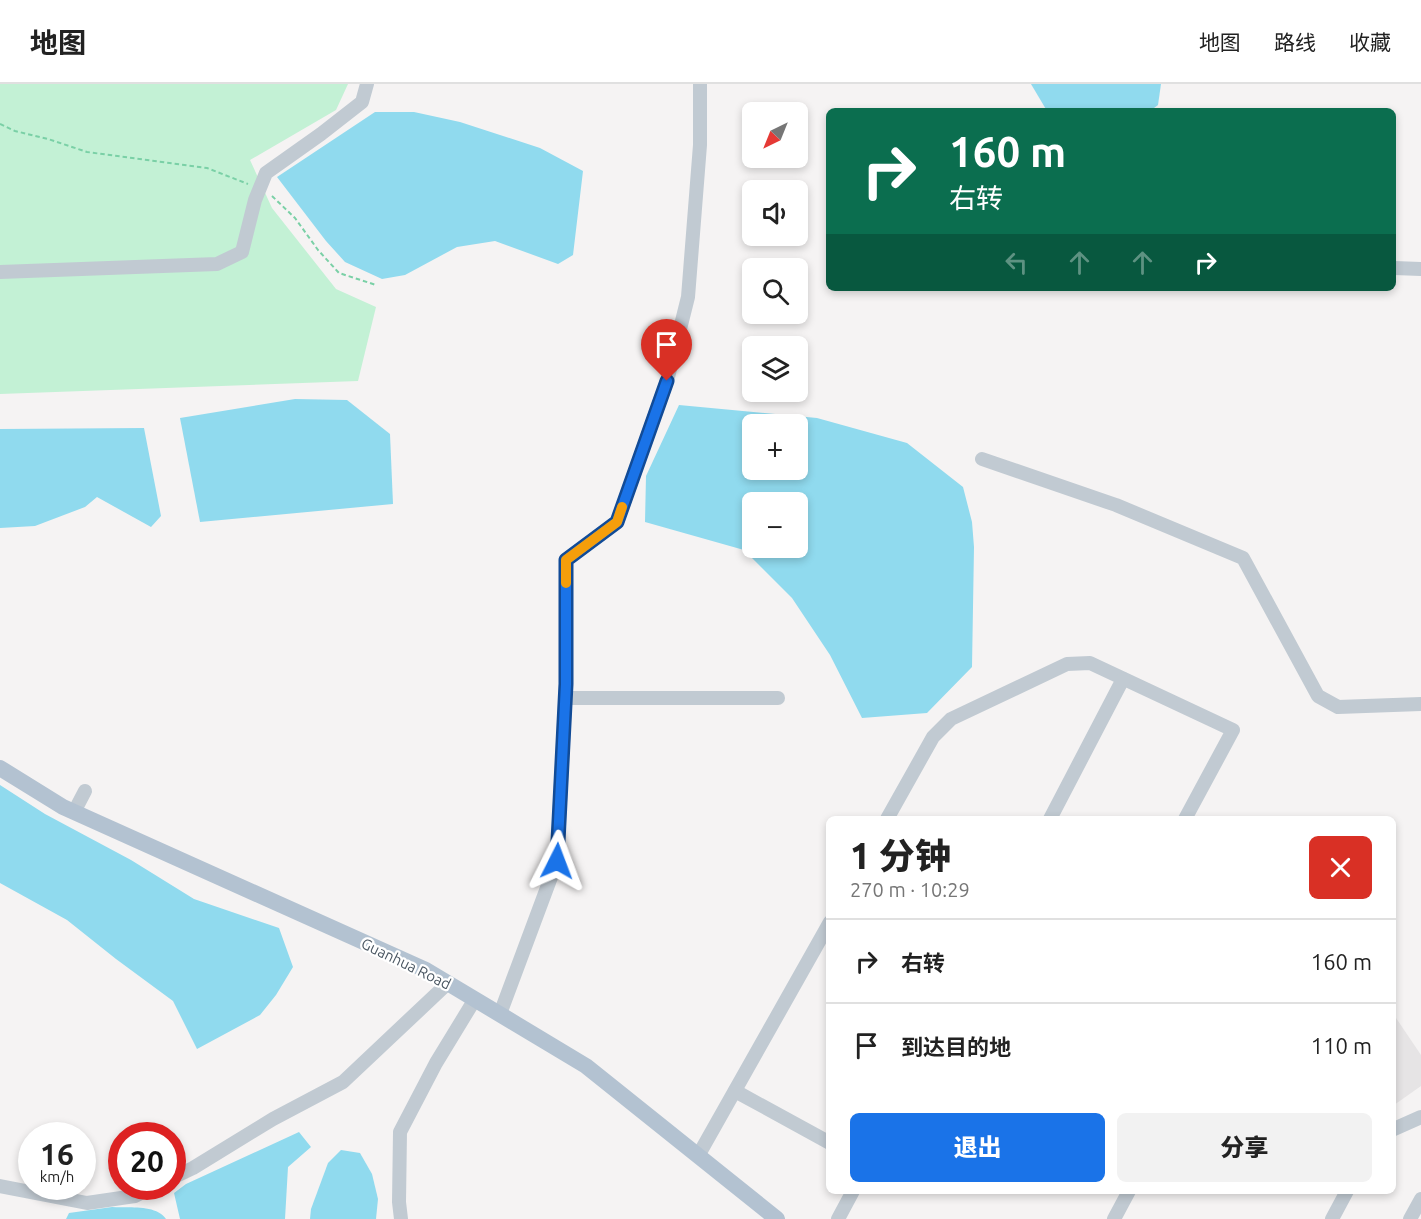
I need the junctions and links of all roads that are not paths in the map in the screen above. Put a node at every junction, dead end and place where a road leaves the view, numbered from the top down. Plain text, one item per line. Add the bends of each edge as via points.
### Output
1 (367, 84) edge
2 (700, 84) edge
3 (1396, 268) edge
4 (1421, 268) edge
5 (0, 272) edge
6 (982, 459) dead end
7 (1123, 679) junction
8 (565, 698) junction
9 (778, 698) dead end
10 (1421, 704) edge
11 (0, 768) edge
12 (85, 791) dead end
13 (74, 812) junction
14 (889, 816) edge
15 (1052, 816) edge
16 (1187, 816) edge
17 (826, 929) edge
18 (448, 983) junction
19 (475, 999) junction
20 (500, 1014) junction
21 (735, 1091) junction
22 (1421, 1117) edge
23 (1396, 1128) edge
24 (826, 1141) edge
25 (698, 1156) junction
26 (186, 1171) edge
27 (0, 1186) edge
28 (851, 1194) edge
29 (1127, 1194) edge
30 (1345, 1194) edge
31 (1421, 1199) edge
32 (108, 1200) edge
33 (401, 1219) edge
34 (777, 1219) edge
35 (838, 1219) edge
36 (1114, 1219) edge
37 (1332, 1219) edge
38 (1410, 1219) edge

1 - 5 street via 362,102 266,173 242,252 217,264
2 - 8 street via 700,145 688,297 667,381 617,522 566,560
3 - 4 street
6 - 10 street via 1116,505 1243,558 1318,696 1338,707
7 - 14 street via 1090,663 1067,664 951,719 933,737
7 - 15 street
7 - 16 street via 1233,730
8 - 9 street
8 - 20 street via 557,861
11 - 13 main road, Guanhua Road
12 - 13 street
13 - 18 main road, Guanhua Road
17 - 21 street
18 - 19 main road, Guanhua Road
18 - 26 street via 343,1082
19 - 20 main road, Guanhua Road
19 - 33 street via 400,1132
20 - 25 main road, Guanhua Road via 586,1066
21 - 24 street
21 - 25 street
22 - 23 street
25 - 34 main road, Guanhua Road
27 - 32 street via 87,1203
28 - 35 street
29 - 36 street
30 - 37 street
31 - 38 street

